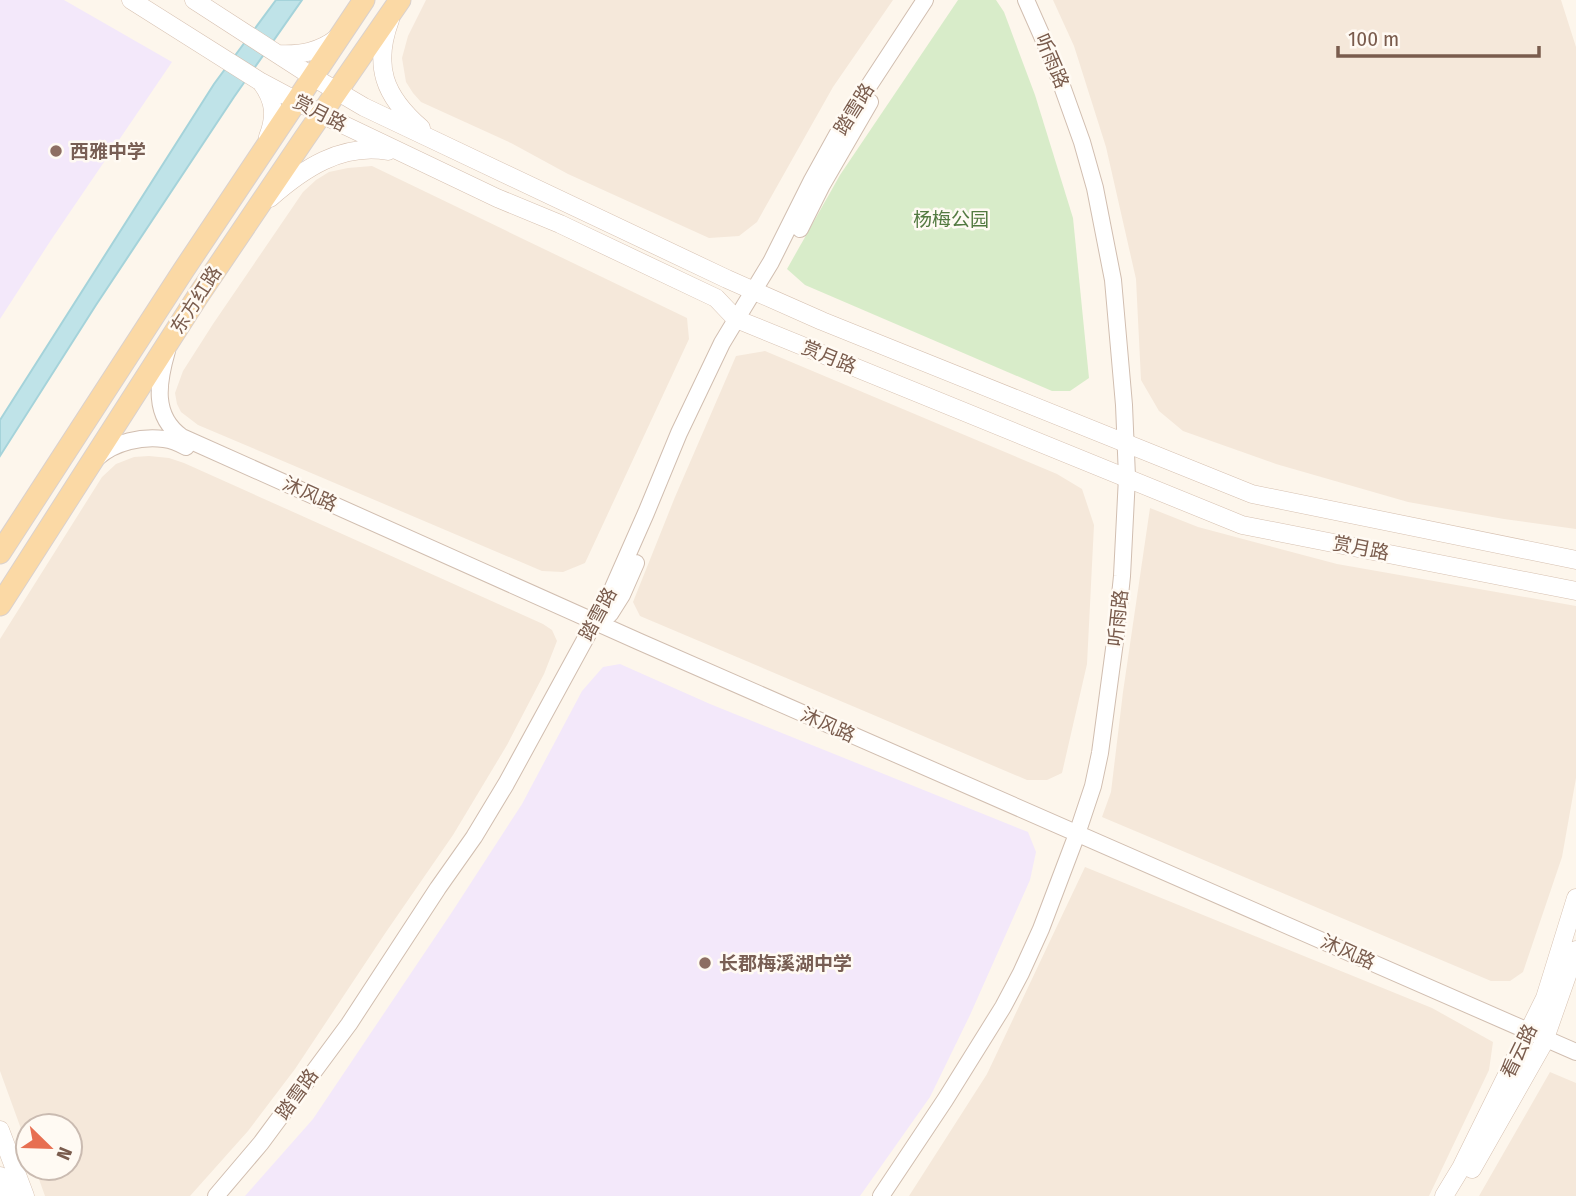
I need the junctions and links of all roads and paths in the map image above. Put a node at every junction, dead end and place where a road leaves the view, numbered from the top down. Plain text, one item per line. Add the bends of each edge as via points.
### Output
1 (131, 0) edge
2 (194, 0) edge
3 (364, 0) edge
4 (925, 0) edge
5 (938, 0) edge
6 (1026, 0) edge
7 (1034, 0) edge
8 (398, 3) edge
9 (343, 33) junction
10 (278, 54) junction
11 (313, 77) junction
12 (261, 82) junction
13 (336, 92) junction
14 (296, 101) junction
15 (321, 114) junction
16 (440, 143) junction
17 (263, 150) junction
18 (405, 154) junction
19 (256, 210) junction
20 (758, 293) junction
21 (741, 321) junction
22 (171, 338) junction
23 (1130, 445) junction
24 (87, 468) junction
25 (1131, 479) junction
26 (0, 553) edge
27 (1576, 560) edge
28 (1576, 591) edge
29 (0, 605) edge
30 (597, 627) junction
31 (1079, 840) junction
32 (1576, 898) edge
33 (1576, 950) edge
34 (1535, 1039) junction
35 (1576, 1052) edge
36 (1576, 1062) edge
37 (0, 1129) edge
38 (0, 1176) edge
39 (9, 1196) edge
40 (25, 1196) edge
41 (216, 1196) edge
42 (231, 1196) edge
43 (881, 1196) edge
44 (892, 1196) edge
45 (1444, 1196) edge
46 (1457, 1196) edge

1 - 12 main road, 赏月路
2 - 10 main road, 赏月路
3 - 9 main road, 东方红路
4 - 20 street, 踏雪路 via 838,134
5 - 20 street, 踏雪路 via 878,88 781,266
6 - 23 street, 听雨路 via 1067,97 1095,188 1112,281
7 - 23 street, 听雨路 via 1074,95 1102,186 1120,278
8 - 13 main road, 东方红路
8 - 16 main road via 383,44 388,89 405,114
9 - 10 main road via 320,50
9 - 11 main road, 东方红路
10 - 11 main road, 赏月路
11 - 13 main road, 赏月路
11 - 14 main road, 东方红路
12 - 14 main road, 赏月路
12 - 17 main road via 274,111
13 - 15 main road, 东方红路
13 - 16 main road, 赏月路
14 - 15 main road, 赏月路
14 - 17 main road, 东方红路
15 - 18 main road, 赏月路
15 - 19 main road, 东方红路
16 - 20 main road, 赏月路
17 - 26 main road, 东方红路
18 - 19 main road via 363,150 326,159
18 - 21 main road, 赏月路 via 716,298
19 - 22 main road, 东方红路
20 - 21 street, 踏雪路
20 - 23 main road, 赏月路
21 - 25 main road, 赏月路
21 - 30 street, 踏雪路 via 696,395
22 - 24 main road, 东方红路
22 - 30 street, 沐风路 via 159,395 163,416 181,436
23 - 25 street, 听雨路
23 - 27 main road, 赏月路 via 1252,494
24 - 29 main road, 东方红路
24 - 30 street, 沐风路 via 105,451 125,442 170,440
25 - 28 main road, 赏月路 via 1242,525
25 - 31 street, 听雨路 via 1109,692
30 - 31 street, 沐风路
30 - 41 street, 踏雪路 via 474,837 348,1024
30 - 42 street, 踏雪路 via 481,841 303,1100
31 - 34 street, 沐风路
31 - 43 street, 听雨路 via 1003,1007
31 - 44 street, 听雨路 via 1049,932 1022,989
32 - 34 main road, 看云路
33 - 34 main road, 看云路
34 - 35 street, 沐风路
34 - 36 street, 沐风路
34 - 45 main road, 看云路
34 - 46 main road, 看云路
37 - 40 main road
38 - 39 main road

